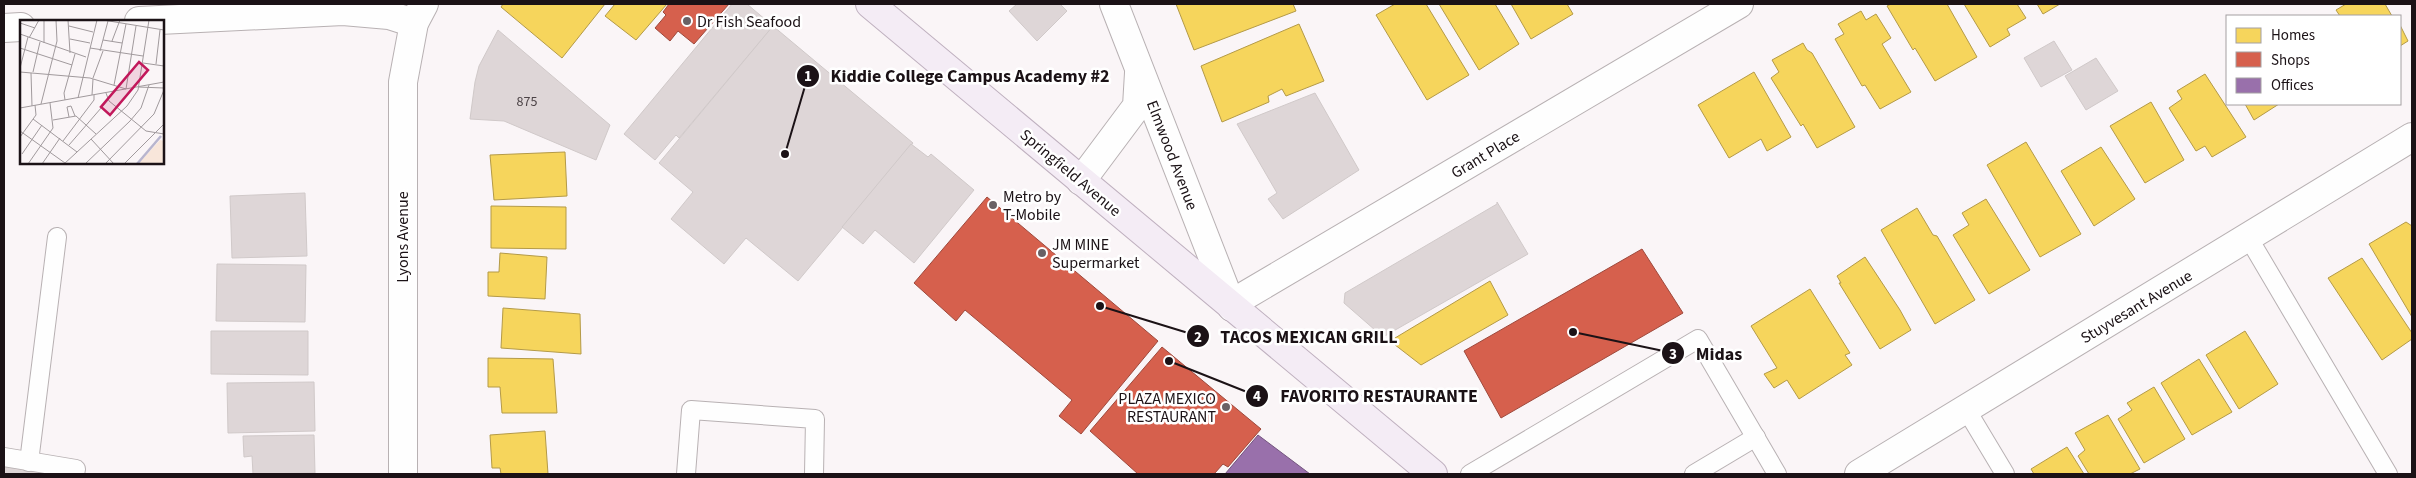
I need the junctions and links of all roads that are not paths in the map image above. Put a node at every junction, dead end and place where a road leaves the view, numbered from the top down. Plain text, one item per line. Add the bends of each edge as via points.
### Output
1 (870, 4) edge
2 (1114, 4) edge
3 (1739, 4) edge
4 (417, 10) edge
5 (158, 20) edge
6 (4, 28) edge
7 (20, 28) edge
8 (1139, 69) junction
9 (2412, 137) edge
10 (1081, 181) junction
11 (57, 237) dead end
12 (2248, 237) junction
13 (1232, 307) junction
14 (1966, 409) junction
15 (1756, 437) junction
16 (4, 458) edge
17 (29, 462) junction
18 (76, 474) edge
19 (403, 474) edge
20 (686, 474) edge
21 (814, 474) edge
22 (1433, 474) edge
23 (1470, 474) edge
24 (1694, 474) edge
25 (1777, 474) edge
26 (1859, 474) edge
27 (2005, 474) edge
28 (2388, 474) edge

1 - 10 main road, Springfield Avenue
2 - 8 street, Elmwood Avenue
3 - 13 street, Grant Place via 1246,295
4 - 5 street via 389,15 343,10
4 - 19 street, Lyons Avenue via 406,58 402,112
6 - 7 street
8 - 10 street via 1137,106
8 - 13 street, Elmwood Avenue
9 - 12 street, Stuyvesant Avenue
10 - 13 main road, Springfield Avenue
11 - 17 lane
12 - 14 street, Stuyvesant Avenue
12 - 28 lane
13 - 22 main road, Springfield Avenue
14 - 26 street, Stuyvesant Avenue
14 - 27 lane
15 - 23 lane via 1698,339
15 - 24 lane
15 - 25 lane
16 - 17 lane
17 - 18 lane via 76,469
20 - 21 lane via 691,410 815,419

